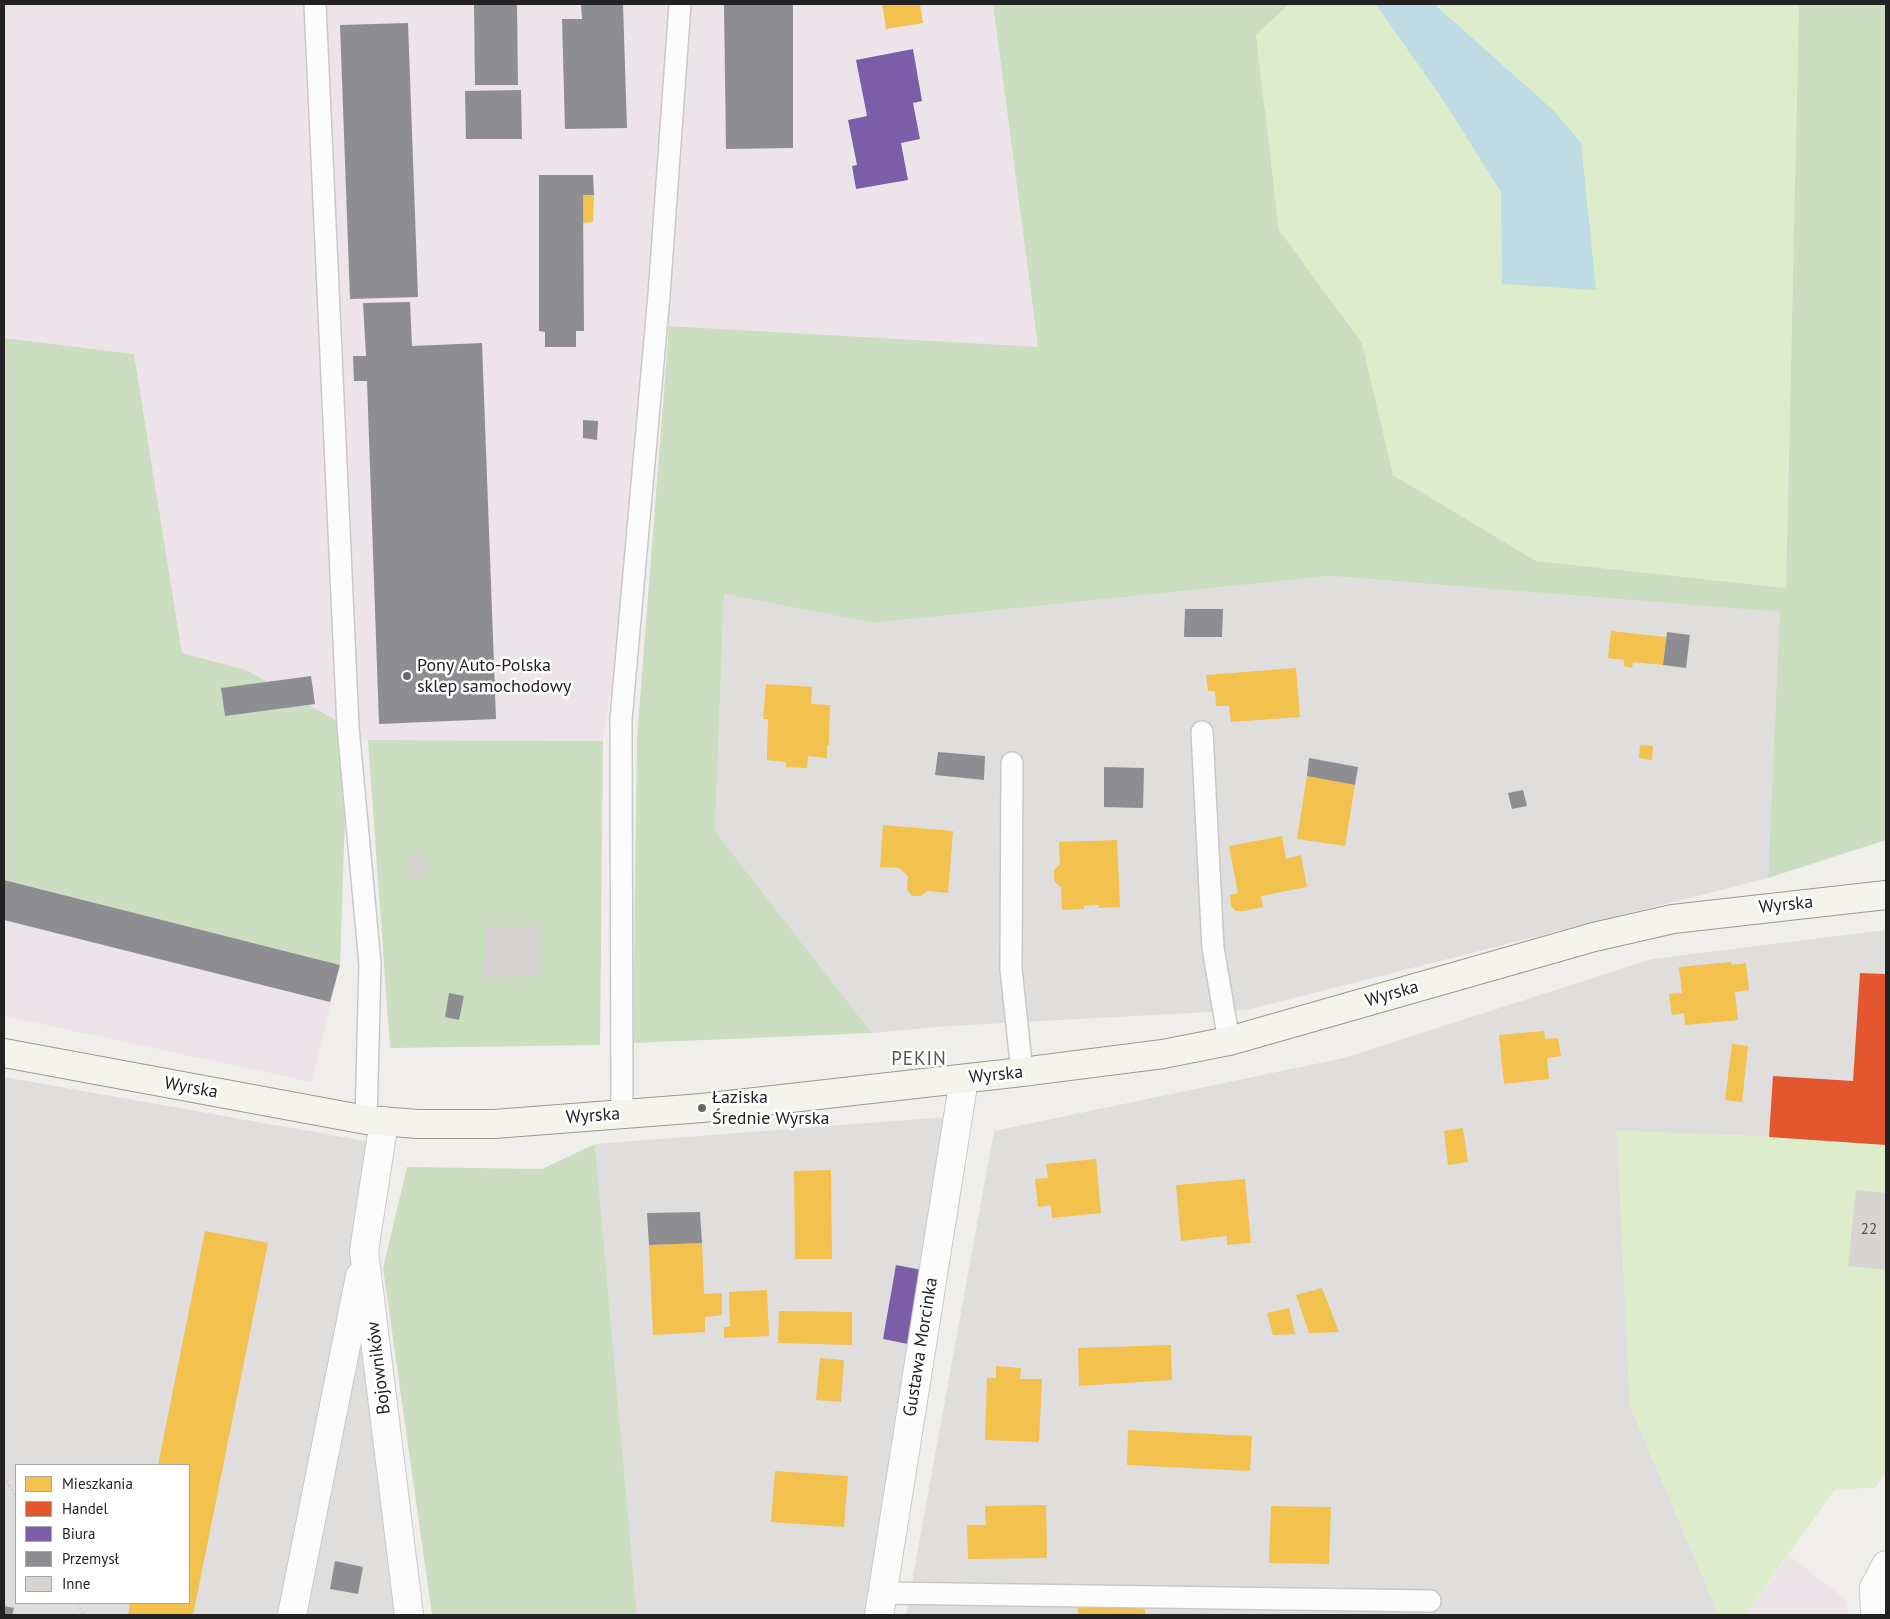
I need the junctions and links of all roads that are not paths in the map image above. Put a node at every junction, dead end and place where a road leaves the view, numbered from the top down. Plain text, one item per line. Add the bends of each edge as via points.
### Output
1 (314, 4) edge
2 (680, 4) edge
3 (1202, 732) dead end
4 (1012, 763) dead end
5 (1886, 895) edge
6 (1229, 1041) junction
7 (4, 1053) edge
8 (1022, 1072) junction
9 (964, 1079) junction
10 (622, 1114) junction
11 (376, 1120) junction
12 (364, 1251) junction
13 (1886, 1565) edge
14 (1430, 1601) dead end
15 (880, 1604) edge
16 (292, 1615) edge
17 (408, 1615) edge
18 (1875, 1615) edge

1 - 11 lane via 348,727 370,964
2 - 10 lane via 621,719
3 - 6 lane via 1213,948
4 - 8 lane via 1011,969
5 - 6 street, Wyrska via 1673,919 1594,937
6 - 8 street, Wyrska via 1164,1054
7 - 11 street, Wyrska
8 - 9 street, Wyrska
9 - 10 street, Wyrska
9 - 15 street, Gustawa Morcinka
10 - 11 street, Wyrska via 494,1124 418,1124
11 - 12 street, Bojowników
12 - 16 street
12 - 17 street, Bojowników
13 - 18 street via 1874,1588
14 - 15 lane

